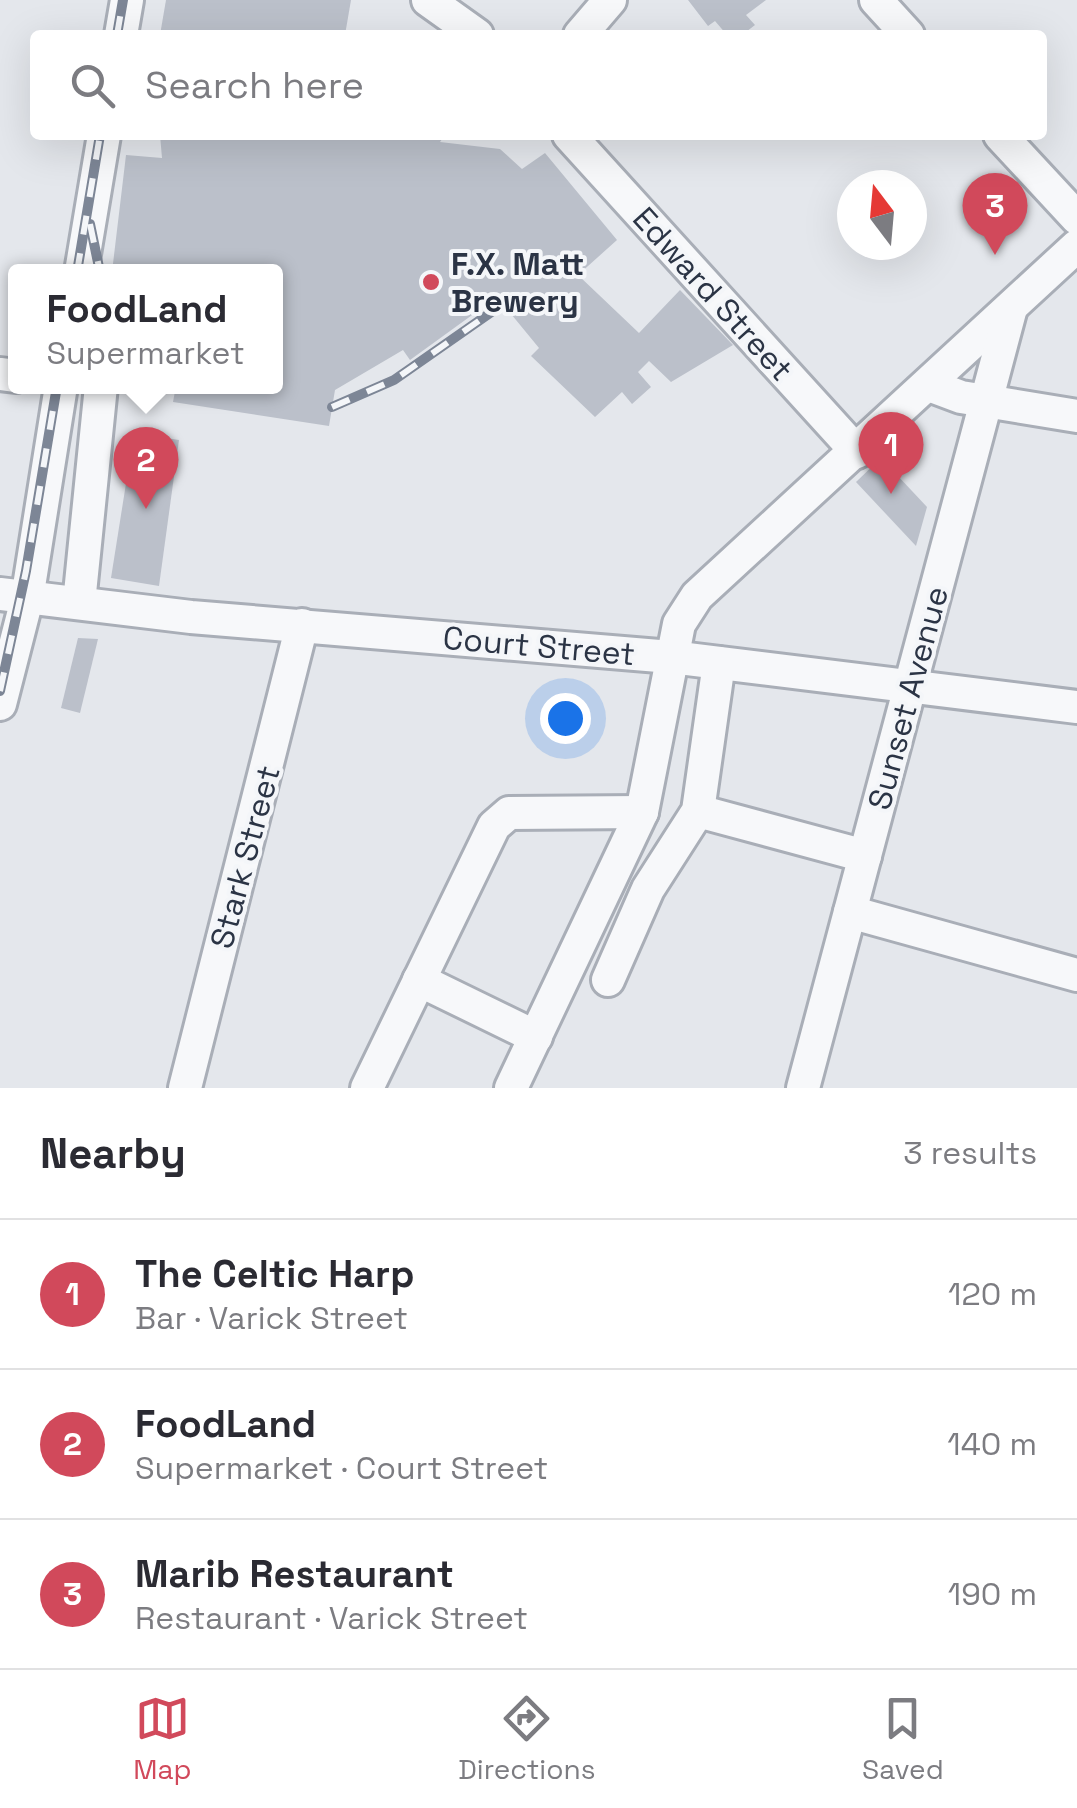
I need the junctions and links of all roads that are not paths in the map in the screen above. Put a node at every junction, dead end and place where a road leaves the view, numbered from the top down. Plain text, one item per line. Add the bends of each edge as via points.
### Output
1 (127, 0) edge
2 (428, 0) edge
3 (610, 0) edge
4 (876, 0) edge
5 (122, 30) edge
6 (470, 30) edge
7 (584, 30) edge
8 (903, 30) edge
9 (103, 140) edge
10 (574, 140) edge
11 (1005, 140) edge
12 (1077, 218) edge
13 (1077, 246) edge
14 (82, 264) edge
15 (1012, 308) junction
16 (928, 385) junction
17 (60, 394) edge
18 (100, 394) edge
19 (988, 403) junction
20 (1077, 416) edge
21 (856, 452) junction
22 (14, 596) edge
23 (79, 604) junction
24 (302, 625) junction
25 (671, 657) junction
26 (719, 663) junction
27 (911, 686) junction
28 (0, 704) edge
29 (1077, 707) edge
30 (698, 811) junction
31 (642, 812) junction
32 (866, 856) junction
33 (850, 912) junction
34 (1077, 975) edge
35 (419, 980) junction
36 (608, 980) dead end
37 (536, 1038) junction
38 (184, 1088) edge
39 (366, 1088) edge
40 (511, 1088) edge
41 (802, 1088) edge

1 - 5 street
2 - 6 street
3 - 7 street
4 - 8 street
9 - 14 street
10 - 21 street, Edward Street
11 - 12 street
13 - 15 street
15 - 16 street
15 - 19 street, Sunset Avenue
16 - 19 street
16 - 21 street
17 - 22 street
18 - 23 street
19 - 20 street
19 - 27 street, Sunset Avenue
21 - 25 street via 697,596 678,624
22 - 23 street, Court Street
22 - 28 street
23 - 24 street, Court Street
24 - 25 street, Court Street
24 - 38 street, Stark Street
25 - 26 street, Court Street
25 - 31 street
26 - 27 street, Court Street
26 - 30 street
27 - 29 street, Court Street
27 - 32 street, Sunset Avenue
30 - 32 street
30 - 36 street via 648,889
31 - 35 street via 508,814 494,826
31 - 37 street
32 - 33 street, Sunset Avenue
33 - 34 street
33 - 41 street, Sunset Avenue
35 - 37 street
35 - 39 street
37 - 40 street

